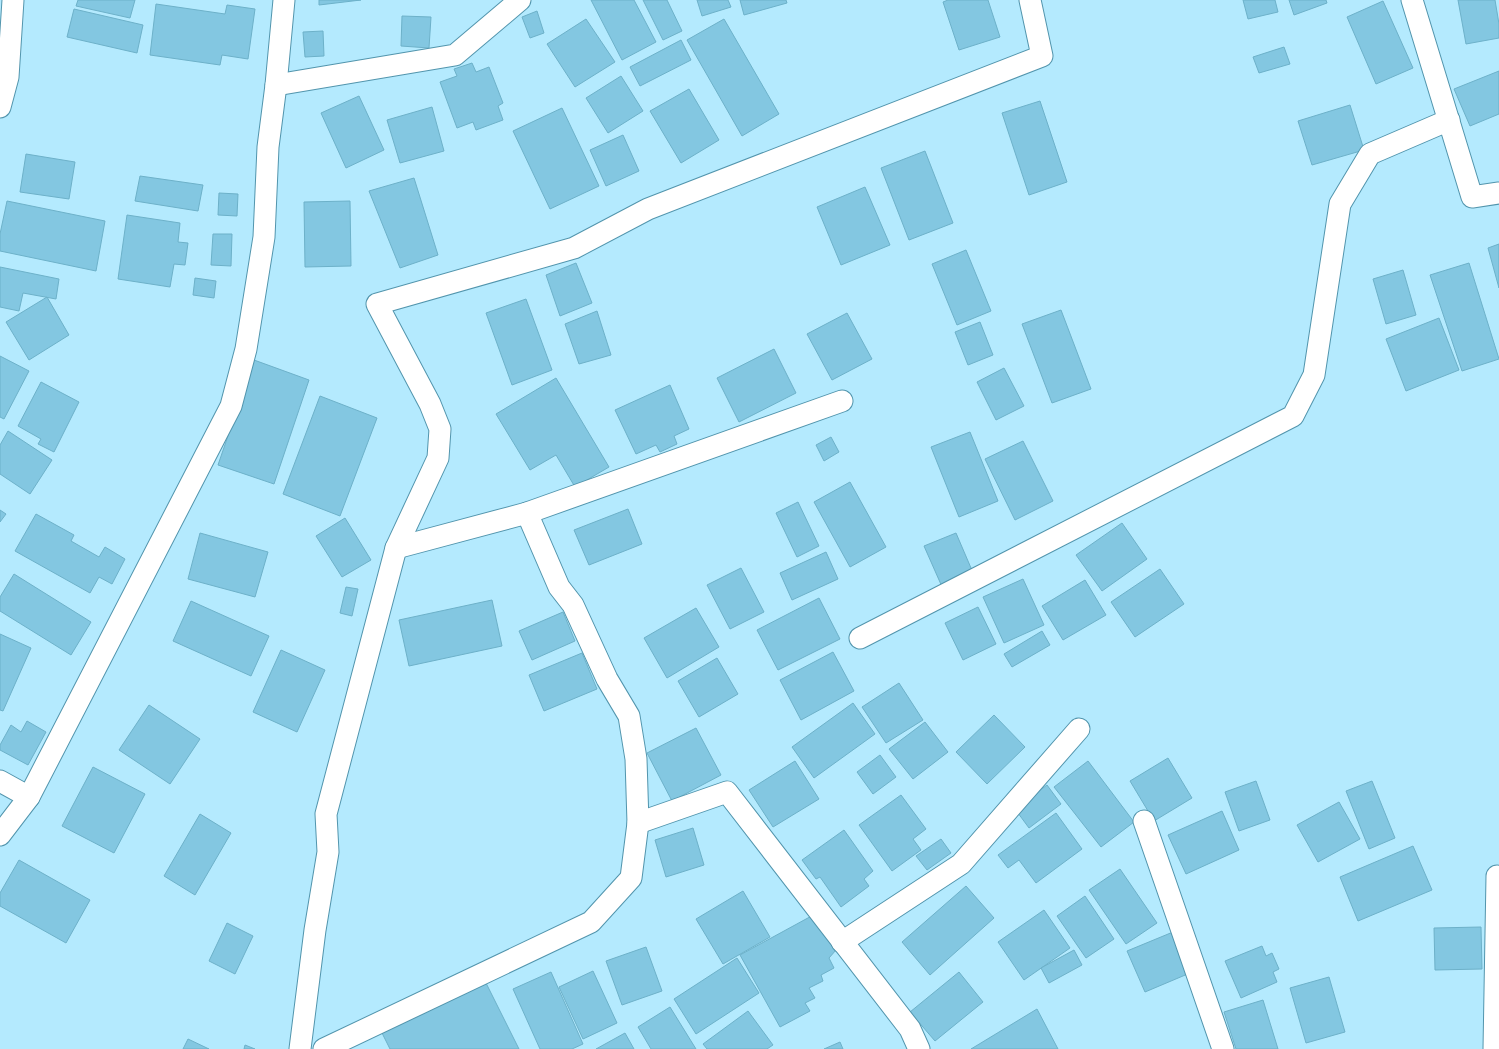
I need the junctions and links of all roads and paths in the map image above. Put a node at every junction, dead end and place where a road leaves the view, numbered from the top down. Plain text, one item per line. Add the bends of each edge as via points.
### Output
1 (13, 0) edge
2 (284, 0) edge
3 (520, 0) edge
4 (1030, 0) edge
5 (1412, 0) edge
6 (276, 85) junction
7 (0, 107) edge
8 (1449, 120) junction
9 (1499, 193) edge
10 (842, 401) dead end
11 (527, 513) junction
12 (396, 548) junction
13 (860, 638) dead end
14 (1079, 729) dead end
15 (0, 781) edge
16 (29, 797) junction
17 (1144, 821) dead end
18 (638, 823) junction
19 (0, 835) edge
20 (1497, 876) dead end
21 (842, 942) junction
22 (300, 1049) edge
23 (324, 1049) edge
24 (919, 1049) edge
25 (1223, 1049) edge
26 (1494, 1049) edge

1 - 7 street via 8,77
2 - 6 street
3 - 6 street via 455,55
4 - 12 street via 1042,56 648,209 574,248 377,304 430,404 440,429 438,458
5 - 8 street
6 - 16 street via 268,147 264,237 246,349 231,406
8 - 9 street via 1472,197
8 - 13 street via 1370,154 1340,204 1314,374 1293,416
10 - 11 street
11 - 12 street
11 - 18 street via 559,586 573,605 607,679 629,716 636,759
12 - 22 street via 326,814 328,852
14 - 21 street via 961,864
15 - 16 street
16 - 19 street
17 - 25 street
18 - 21 street via 727,792
18 - 23 street via 631,878 591,922
20 - 26 street
21 - 24 street via 910,1029

